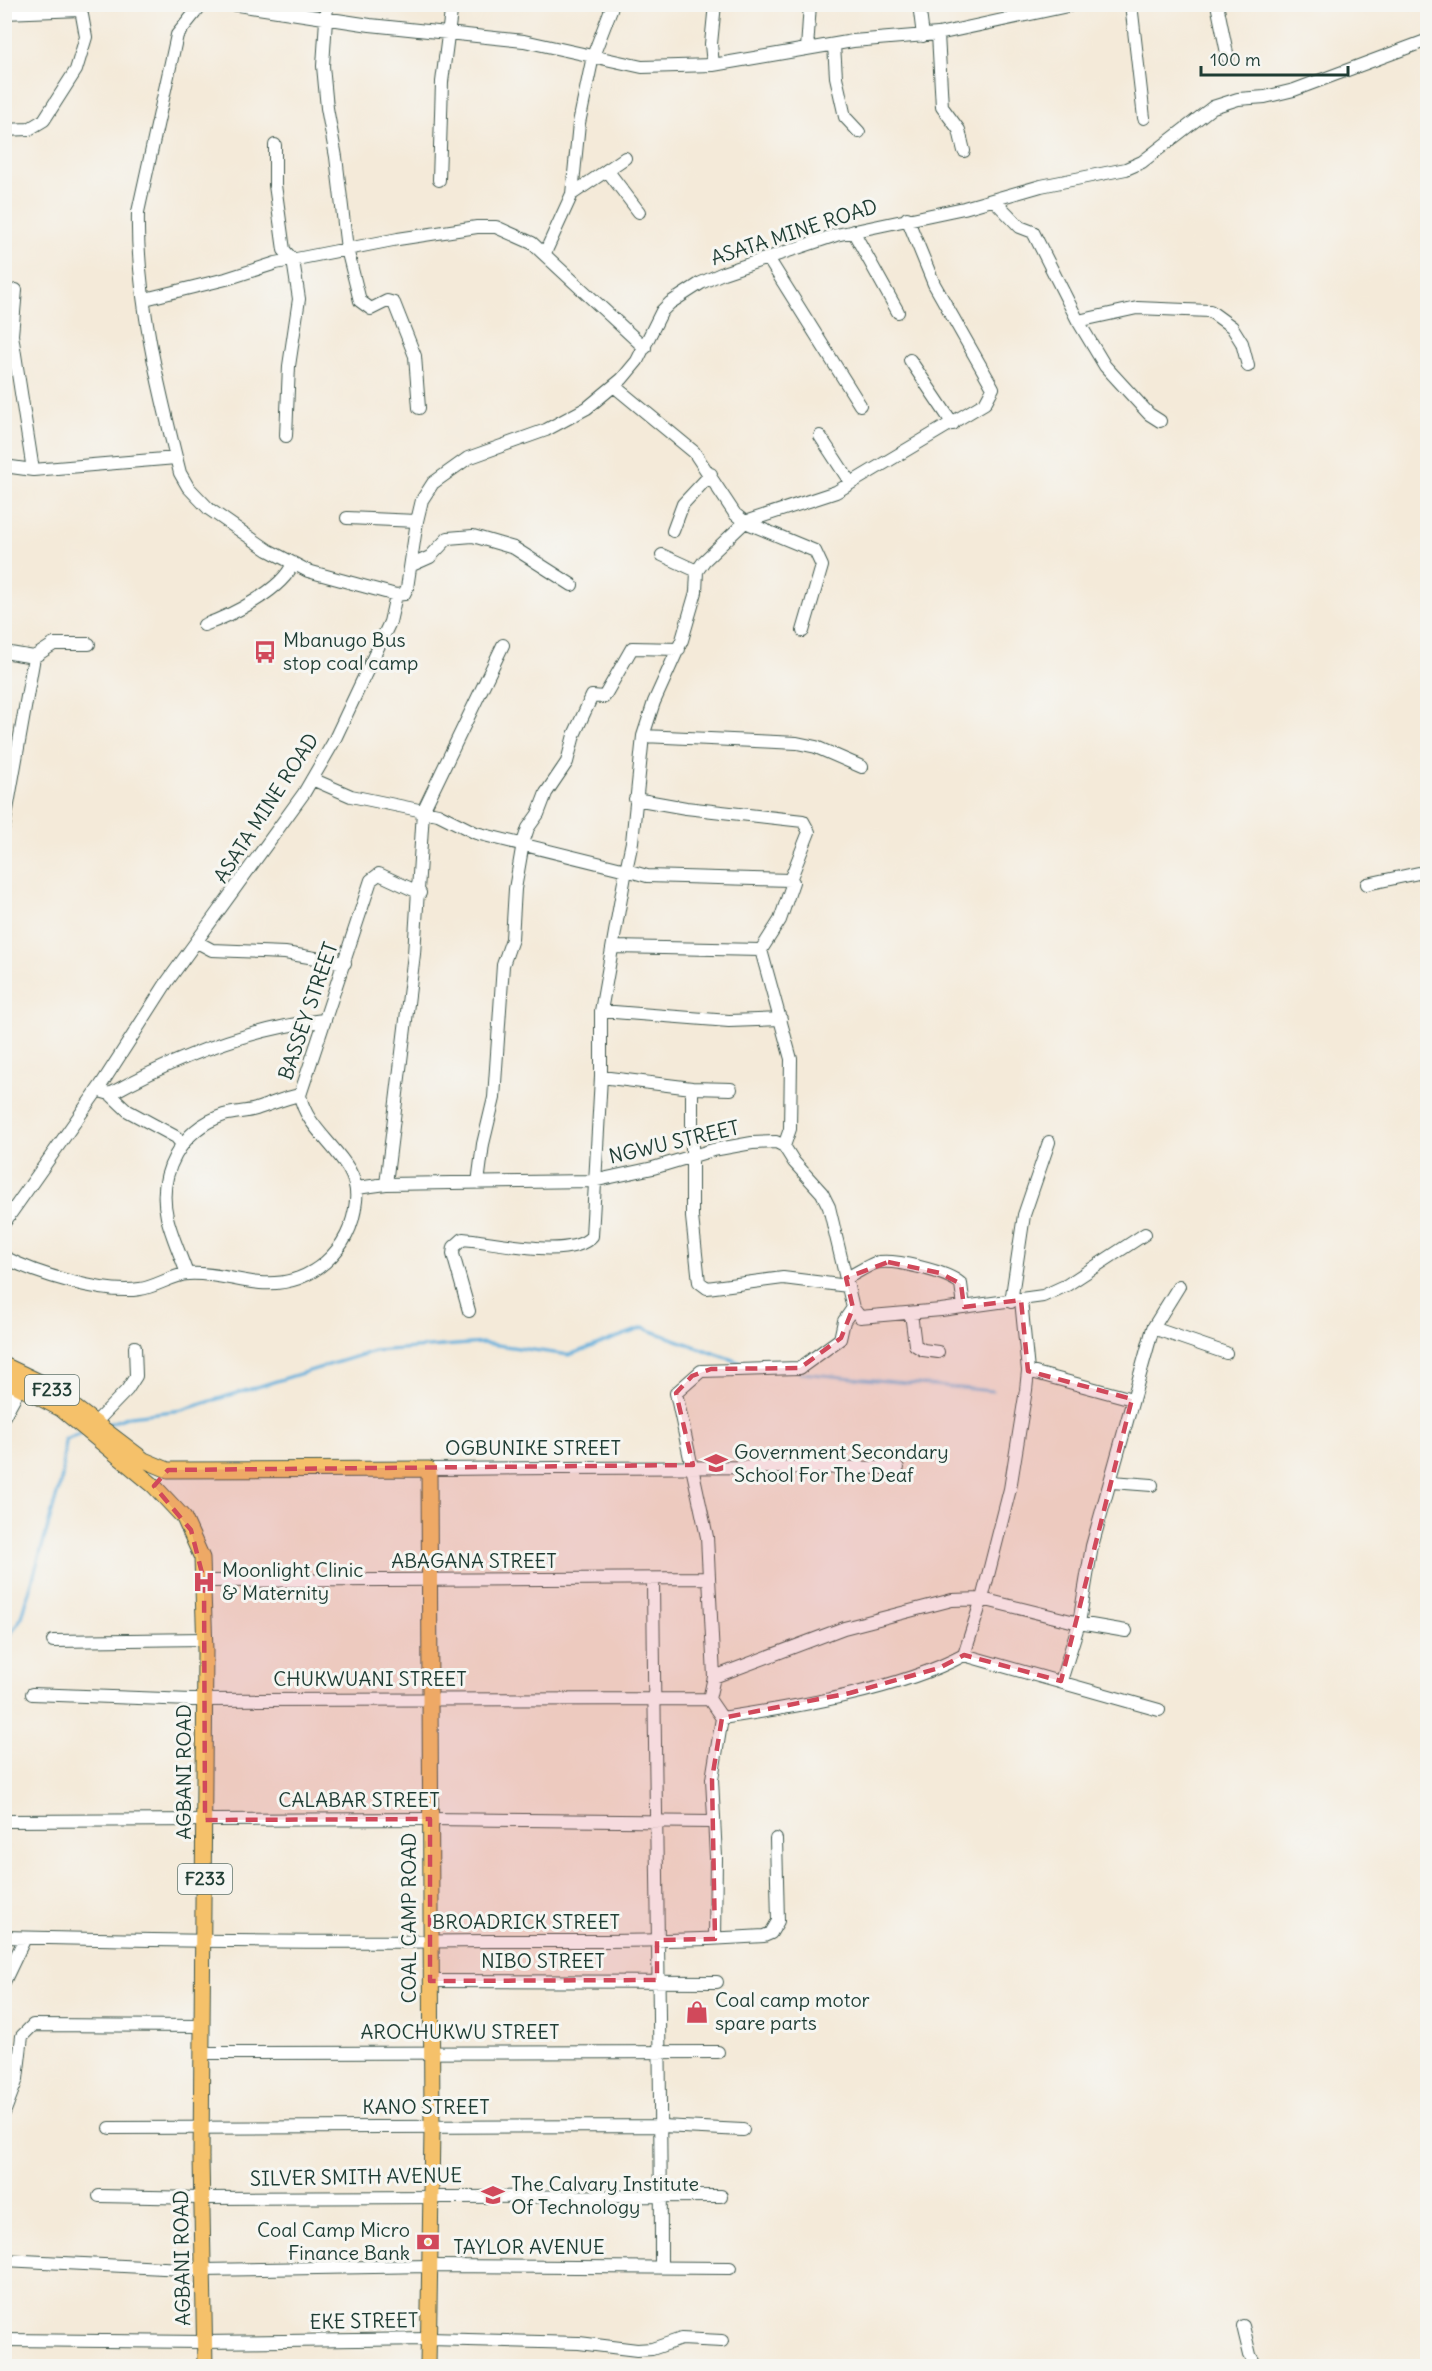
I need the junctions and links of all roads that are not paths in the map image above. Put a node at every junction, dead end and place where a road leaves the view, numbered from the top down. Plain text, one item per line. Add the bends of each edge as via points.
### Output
1 (202, 4) edge
2 (231, 4) edge
3 (452, 4) edge
4 (613, 4) edge
5 (715, 4) edge
6 (810, 4) edge
7 (919, 4) edge
8 (1077, 4) edge
9 (1131, 4) edge
10 (1217, 4) edge
11 (81, 7) edge
12 (326, 11) edge
13 (4, 13) edge
14 (449, 34) junction
15 (938, 34) junction
16 (922, 36) junction
17 (1428, 40) edge
18 (834, 45) junction
19 (807, 49) junction
20 (593, 56) junction
21 (1228, 58) dead end
22 (713, 65) junction
23 (1144, 118) dead end
24 (4, 130) edge
25 (859, 132) dead end
26 (275, 145) dead end
27 (964, 151) dead end
28 (625, 159) dead end
29 (607, 170) junction
30 (439, 180) dead end
31 (572, 194) junction
32 (995, 201) junction
33 (639, 212) dead end
34 (908, 219) junction
35 (853, 231) junction
36 (347, 249) junction
37 (545, 253) junction
38 (768, 258) junction
39 (293, 260) junction
40 (16, 290) dead end
41 (145, 299) junction
42 (898, 312) dead end
43 (1078, 321) junction
44 (8, 335) edge
45 (645, 348) junction
46 (910, 360) dead end
47 (1248, 366) dead end
48 (614, 386) junction
49 (860, 405) dead end
50 (419, 408) dead end
51 (1160, 421) dead end
52 (952, 424) junction
53 (286, 436) dead end
54 (820, 436) dead end
55 (176, 458) junction
56 (4, 466) edge
57 (33, 471) junction
58 (711, 474) junction
59 (850, 482) junction
60 (347, 518) dead end
61 (417, 521) junction
62 (745, 522) junction
63 (673, 531) dead end
64 (662, 555) dead end
65 (293, 563) junction
66 (412, 565) junction
67 (698, 572) junction
68 (572, 585) dead end
69 (396, 595) junction
70 (204, 625) dead end
71 (803, 631) dead end
72 (89, 644) dead end
73 (502, 645) dead end
74 (679, 649) junction
75 (4, 652) edge
76 (34, 657) junction
77 (643, 736) junction
78 (862, 766) dead end
79 (10, 775) edge
80 (312, 779) junction
81 (635, 799) junction
82 (423, 811) junction
83 (4, 827) edge
84 (523, 843) junction
85 (626, 870) junction
86 (1428, 871) edge
87 (790, 880) junction
88 (1367, 884) dead end
89 (420, 893) junction
90 (197, 942) junction
91 (614, 947) junction
92 (761, 950) junction
93 (345, 963) junction
94 (601, 1011) junction
95 (323, 1020) junction
96 (781, 1020) junction
97 (601, 1077) junction
98 (692, 1088) junction
99 (731, 1089) dead end
100 (97, 1090) junction
101 (110, 1094) junction
102 (300, 1095) junction
103 (1049, 1142) dead end
104 (181, 1143) junction
105 (784, 1146) junction
106 (691, 1156) junction
107 (593, 1181) junction
108 (478, 1183) junction
109 (386, 1184) junction
110 (357, 1188) junction
111 (4, 1223) edge
112 (1145, 1234) dead end
113 (4, 1257) edge
114 (187, 1274) junction
115 (847, 1282) junction
116 (1179, 1286) dead end
117 (1016, 1301) junction
118 (964, 1307) junction
119 (853, 1308) junction
120 (469, 1311) dead end
121 (911, 1313) junction
122 (1152, 1328) junction
123 (135, 1347) dead end
124 (938, 1352) dead end
125 (1226, 1353) dead end
126 (4, 1365) edge
127 (1028, 1371) junction
128 (4, 1379) edge
129 (20, 1387) junction
130 (1132, 1399) junction
131 (4, 1416) edge
132 (96, 1427) junction
133 (693, 1465) junction
134 (898, 1468) dead end
135 (429, 1469) junction
136 (168, 1470) junction
137 (1112, 1482) junction
138 (1152, 1485) dead end
139 (154, 1486) junction
140 (709, 1578) junction
141 (430, 1580) junction
142 (653, 1580) junction
143 (204, 1581) junction
144 (982, 1599) junction
145 (1078, 1623) junction
146 (1126, 1631) dead end
147 (205, 1640) junction
148 (53, 1641) dead end
149 (964, 1655) junction
150 (714, 1677) junction
151 (1061, 1680) junction
152 (32, 1694) dead end
153 (205, 1698) junction
154 (430, 1699) junction
155 (709, 1699) junction
156 (654, 1700) junction
157 (1159, 1710) dead end
158 (722, 1718) junction
159 (430, 1819) junction
160 (205, 1820) junction
161 (4, 1821) edge
162 (657, 1822) junction
163 (713, 1822) junction
164 (776, 1839) dead end
165 (4, 1937) edge
166 (25, 1938) junction
167 (715, 1939) junction
168 (657, 1940) junction
169 (204, 1941) junction
170 (429, 1942) junction
171 (657, 1980) junction
172 (430, 1981) junction
173 (4, 1982) edge
174 (717, 1982) dead end
175 (203, 2026) junction
176 (430, 2051) junction
177 (658, 2052) junction
178 (718, 2052) dead end
179 (203, 2053) junction
180 (18, 2060) junction
181 (4, 2061) edge
182 (4, 2113) edge
183 (432, 2126) junction
184 (662, 2127) junction
185 (110, 2128) dead end
186 (202, 2129) junction
187 (743, 2130) dead end
188 (431, 2195) junction
189 (99, 2196) dead end
190 (661, 2196) junction
191 (721, 2196) dead end
192 (202, 2198) junction
193 (4, 2260) edge
194 (429, 2266) junction
195 (660, 2267) junction
196 (730, 2268) dead end
197 (203, 2270) junction
198 (1243, 2326) dead end
199 (429, 2339) junction
200 (4, 2340) edge
201 (722, 2341) dead end
202 (204, 2342) junction
203 (205, 2367) edge
204 (428, 2367) edge
205 (1256, 2367) edge

1 - 41 street via 177,35 141,188 137,238
2 - 12 street
3 - 14 street
4 - 20 street
5 - 22 street
6 - 19 street
7 - 16 street
8 - 15 street
9 - 23 street
10 - 21 street
11 - 13 street
11 - 24 street via 86,32 82,57 49,114 29,129
12 - 14 street
12 - 36 street via 323,66
14 - 20 street via 524,41
14 - 30 street via 442,82
15 - 16 street
15 - 27 street via 942,107 959,130
16 - 18 street
17 - 32 street, ASATA MINE ROAD via 1294,90 1213,107 1136,166 1041,186
18 - 19 street
18 - 25 street via 845,117
19 - 22 street
20 - 22 street via 642,67
20 - 31 street via 579,123
26 - 39 street via 275,185 284,250
28 - 29 street
29 - 31 street
29 - 33 street
31 - 37 street
32 - 34 street, ASATA MINE ROAD
32 - 43 street via 1020,227 1034,232
34 - 35 street, ASATA MINE ROAD
34 - 52 street via 934,284 993,388 985,403
35 - 38 street, ASATA MINE ROAD
35 - 42 street
36 - 37 street via 496,227 524,238
36 - 39 street
36 - 50 street via 364,307 394,303 415,356
37 - 45 street
38 - 45 street, ASATA MINE ROAD via 723,273 670,303 657,319
38 - 49 street
39 - 41 street
39 - 53 street via 299,299 289,366
40 - 44 street
41 - 55 street via 155,373
43 - 47 street via 1137,308 1210,311 1237,335 1246,351
43 - 51 street via 1104,366
44 - 57 street
45 - 48 street, ASATA MINE ROAD
46 - 52 street
48 - 58 street via 694,452
48 - 61 street, ASATA MINE ROAD via 560,424 478,454 443,474 427,489
52 - 59 street
54 - 59 street
55 - 57 street
55 - 65 street via 188,487 201,501 268,550
56 - 57 street
58 - 62 street via 729,507
58 - 63 street via 683,504
59 - 62 street via 836,492
60 - 61 street
61 - 66 street, ASATA MINE ROAD
62 - 67 street via 704,561
62 - 71 street via 815,551 822,566
64 - 67 street
65 - 69 street via 352,585 364,584
65 - 70 street via 286,579
66 - 68 street via 430,557 448,538 473,536 514,548
66 - 69 street, ASATA MINE ROAD via 405,594
67 - 74 street via 694,601
69 - 80 street, ASATA MINE ROAD via 390,622
72 - 76 street via 54,644
73 - 82 street
74 - 77 street
74 - 84 street via 632,648 604,697 592,696 574,735 567,762 546,793
75 - 76 street
76 - 79 street
77 - 78 street via 797,743
77 - 81 street
79 - 83 street
80 - 82 street via 351,796
80 - 90 street, ASATA MINE ROAD
81 - 85 street
81 - 87 street via 803,821 809,832
82 - 84 street via 476,832
82 - 89 street
84 - 85 street
84 - 108 street via 515,889 513,939 503,965 494,1098
85 - 87 street via 646,876
85 - 91 street
86 - 88 street
87 - 92 street via 793,885 780,920
89 - 93 street, BASSEY STREET via 378,874 371,880
89 - 109 street
90 - 93 street via 212,950 285,953
90 - 100 street, ASATA MINE ROAD
91 - 92 street
91 - 94 street
92 - 96 street
93 - 95 street, BASSEY STREET
94 - 96 street via 729,1021
94 - 97 street
95 - 101 street via 297,1023 196,1052
95 - 102 street, BASSEY STREET
96 - 105 street via 791,1059 792,1083 790,1129
97 - 98 street
97 - 107 street
98 - 99 street
98 - 106 street
100 - 101 street
100 - 111 street, ASATA MINE ROAD
101 - 104 street via 128,1111
102 - 104 street via 225,1115 201,1125
102 - 110 street, BASSEY STREET via 308,1117 350,1170
103 - 117 street via 1024,1215
104 - 114 street via 164,1190 167,1219
105 - 106 street, NGWU STREET via 776,1142 752,1143
105 - 115 street via 829,1207
106 - 107 street, NGWU STREET
106 - 115 street via 692,1217 699,1282 703,1286 783,1278
107 - 108 street, NGWU STREET
107 - 120 street via 591,1236 586,1242 545,1249 463,1239 457,1244 453,1254
108 - 109 street, NGWU STREET
109 - 110 street, NGWU STREET
110 - 114 street via 354,1216 338,1250 320,1268 301,1278 262,1283
112 - 117 street via 1067,1285 1043,1296
113 - 114 street via 44,1274 128,1290 158,1285
115 - 118 street via 876,1263 940,1273 961,1284
115 - 119 street
116 - 122 street
117 - 118 street
117 - 127 street
118 - 121 street
119 - 121 street via 860,1317
119 - 133 street via 844,1321 840,1339 800,1368 700,1371 676,1393
121 - 124 street via 915,1345
122 - 125 street
122 - 130 street
123 - 132 street via 136,1376
126 - 132 main road, AGBANI ROAD / F233 via 44,1384
127 - 130 street
127 - 144 street via 1010,1490
128 - 129 main road, AGBANI ROAD / F233
129 - 131 street
129 - 132 main road, AGBANI ROAD / F233
130 - 137 street
132 - 136 main road, AGBANI ROAD / F233 via 144,1460
132 - 139 main road, AGBANI ROAD / F233
133 - 134 street, OGBUNIKE STREET
133 - 135 street, OGBUNIKE STREET via 640,1469
133 - 140 street via 707,1536
135 - 136 main road, OGBUNIKE STREET / F233
135 - 141 main road, COAL CAMP ROAD
136 - 139 main road
137 - 138 street
137 - 145 street via 1092,1546
139 - 143 main road, AGBANI ROAD / F233 via 191,1530 202,1558
140 - 142 street, ABAGANA STREET
140 - 150 street
141 - 142 street, ABAGANA STREET
141 - 143 street, ABAGANA STREET
141 - 154 main road, COAL CAMP ROAD
142 - 156 street
143 - 147 main road, AGBANI ROAD / F233
144 - 145 street
144 - 149 street
144 - 150 street via 952,1600 876,1618 804,1641
145 - 146 street
145 - 151 street
147 - 148 street
147 - 153 main road, AGBANI ROAD / F233
149 - 151 street
149 - 158 street via 939,1668 850,1693
150 - 155 street
151 - 157 street
152 - 153 street, CHUKWUANI STREET
153 - 154 street, CHUKWUANI STREET
153 - 160 main road, AGBANI ROAD / F233
154 - 156 street, CHUKWUANI STREET
154 - 159 main road, COAL CAMP ROAD
155 - 156 street, CHUKWUANI STREET
155 - 158 street
156 - 162 street
158 - 163 street via 711,1779
159 - 160 street, CALABAR STREET
159 - 162 street, CALABAR STREET
159 - 170 main road, COAL CAMP ROAD
160 - 161 street, CALABAR STREET
160 - 169 main road, AGBANI ROAD / F233
162 - 163 street, CALABAR STREET
162 - 168 street
163 - 167 street
164 - 167 street, BROADRICK STREET via 777,1927 764,1936
165 - 166 street, BROADRICK STREET
166 - 169 street, BROADRICK STREET
166 - 173 street
167 - 168 street, BROADRICK STREET
168 - 170 street, BROADRICK STREET
168 - 171 street
169 - 170 street, BROADRICK STREET
169 - 175 main road, AGBANI ROAD / F233
170 - 172 main road, COAL CAMP ROAD
171 - 172 street, NIBO STREET
171 - 174 street, NIBO STREET
171 - 177 street
172 - 176 main road, COAL CAMP ROAD
175 - 179 main road, AGBANI ROAD / F233
175 - 180 street via 33,2025 22,2036
176 - 177 street, AROCHUKWU STREET
176 - 179 street, AROCHUKWU STREET
176 - 183 main road, COAL CAMP ROAD
177 - 178 street, AROCHUKWU STREET
177 - 184 street
179 - 186 main road, AGBANI ROAD / F233
180 - 181 street
180 - 182 street via 17,2079
183 - 184 street, KANO STREET
183 - 186 street, KANO STREET
183 - 188 main road, COAL CAMP ROAD
184 - 187 street, KANO STREET
184 - 190 street
185 - 186 street, KANO STREET
186 - 192 main road, AGBANI ROAD / F233
188 - 190 street, SILVER SMITH AVENUE
188 - 192 street, SILVER SMITH AVENUE
188 - 194 main road, COAL CAMP ROAD
189 - 192 street, SILVER SMITH AVENUE
190 - 191 street, SILVER SMITH AVENUE
190 - 195 street
192 - 197 main road, AGBANI ROAD / F233
193 - 197 street, TAYLOR AVENUE
194 - 195 street, TAYLOR AVENUE
194 - 197 street, TAYLOR AVENUE
194 - 199 main road, COAL CAMP ROAD
195 - 196 street, TAYLOR AVENUE
197 - 202 main road, AGBANI ROAD / F233
198 - 205 street
199 - 201 street, EKE STREET via 579,2343 637,2350 681,2339
199 - 202 street, EKE STREET
199 - 204 main road, COAL CAMP ROAD
200 - 202 street, EKE STREET
202 - 203 main road, AGBANI ROAD / F233

